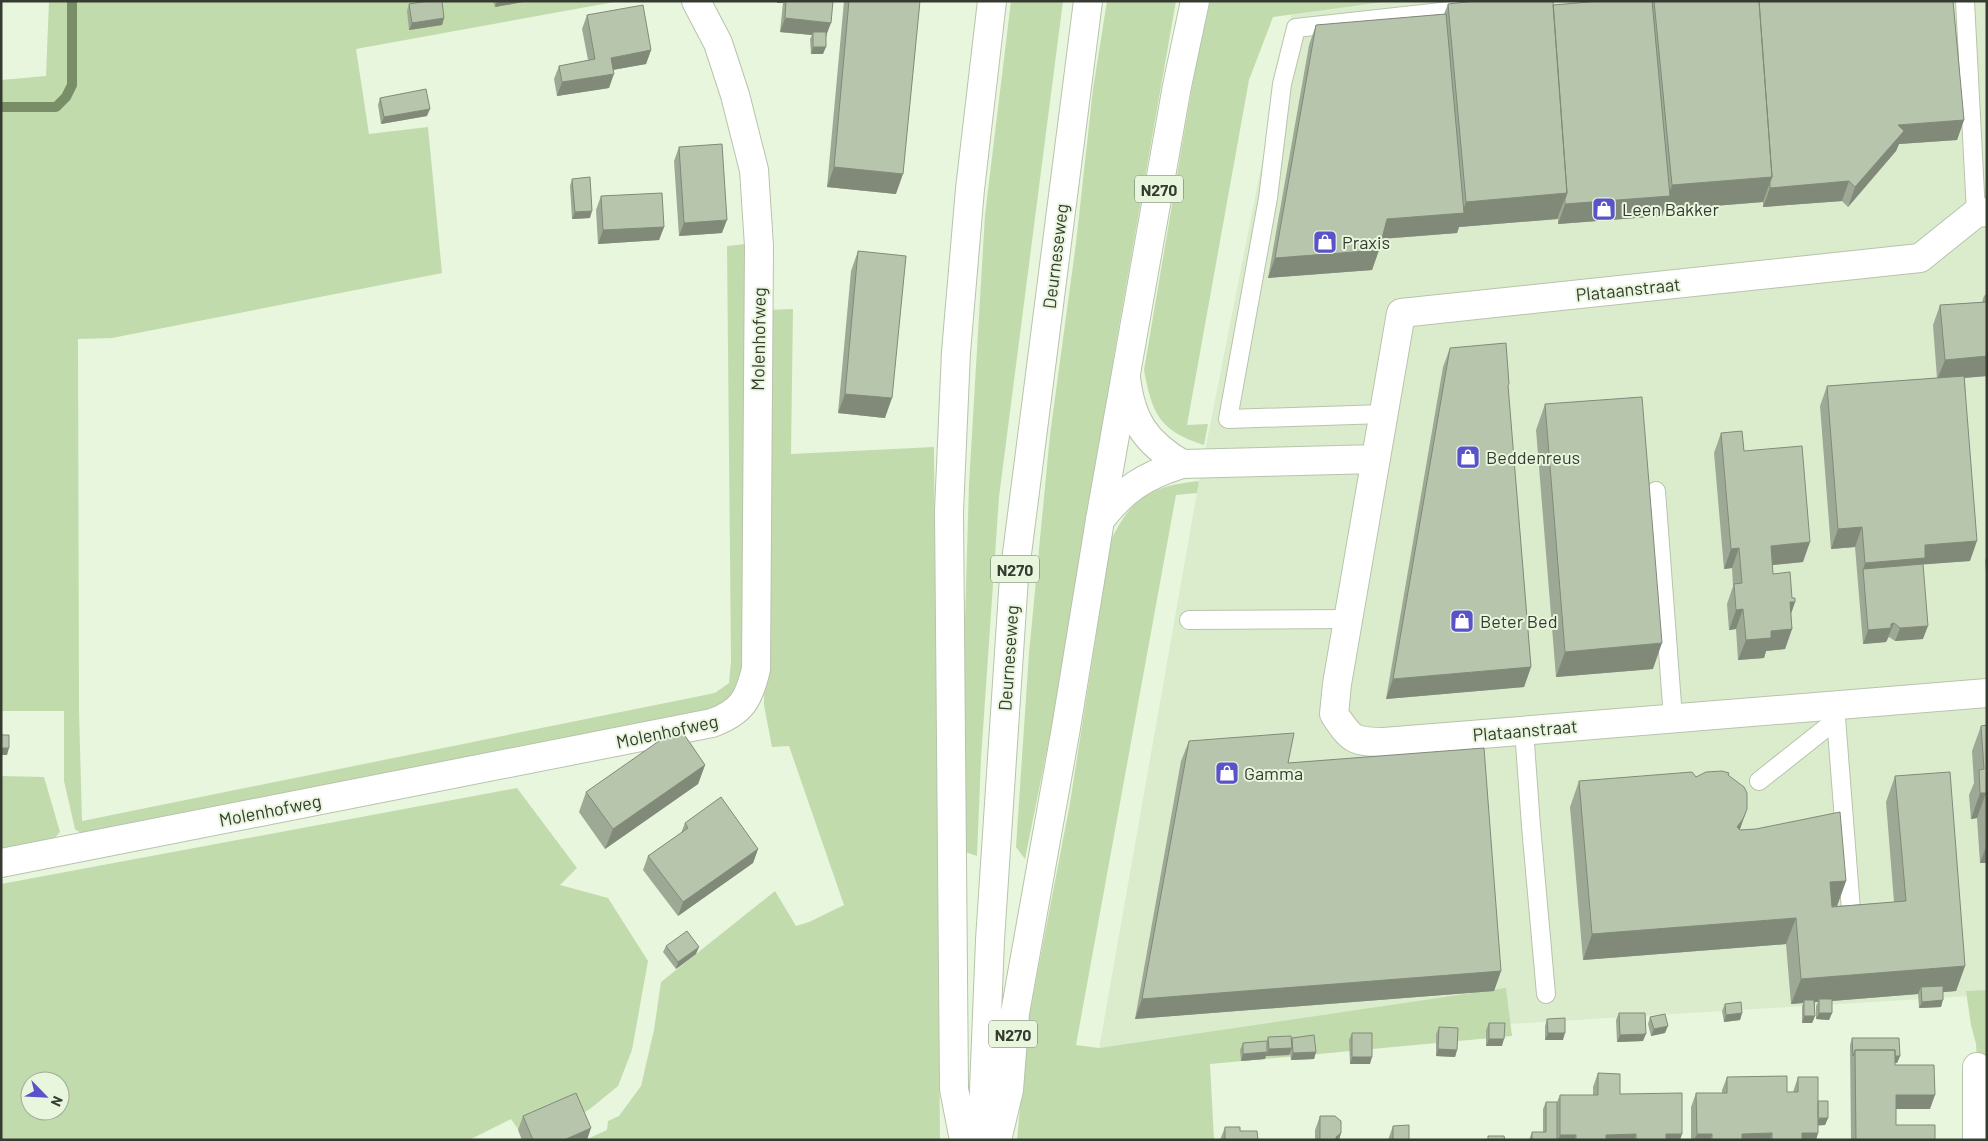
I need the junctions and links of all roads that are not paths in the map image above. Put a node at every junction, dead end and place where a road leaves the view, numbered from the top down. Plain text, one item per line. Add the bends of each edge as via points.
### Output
1 (696, 1) edge
2 (992, 1) edge
3 (1088, 1) edge
4 (1195, 1) edge
5 (1965, 1) edge
6 (1484, 7) edge
7 (1982, 213) edge
8 (1126, 378) junction
9 (1384, 414) junction
10 (1376, 459) junction
11 (1182, 464) junction
12 (1656, 491) dead end
13 (1100, 520) junction
14 (1348, 619) junction
15 (1189, 620) dead end
16 (1987, 692) edge
17 (1836, 713) junction
18 (1674, 718) junction
19 (1524, 730) junction
20 (1759, 781) dead end
21 (1, 862) edge
22 (1851, 910) edge
23 (1546, 994) dead end
24 (1977, 1066) dead end
25 (964, 1140) edge
26 (982, 1140) edge
27 (997, 1140) edge
28 (1977, 1140) edge

1 - 21 street, Molenhofweg via 718,43 735,95 754,170 759,246 756,668 751,690 740,707 728,717 712,723
2 - 25 street via 970,189 956,352 949,511 954,1089
3 - 26 street, Deurneseweg / N270 via 1014,577 990,940
4 - 8 street, N270
5 - 7 lane
6 - 9 lane via 1296,28 1282,84 1268,198 1228,418
7 - 9 street, Plataanstraat via 1920,258 1401,312
8 - 11 street via 1133,413 1141,429 1152,443
8 - 13 street, N270
9 - 10 street, Plataanstraat
10 - 11 street
10 - 14 street, Plataanstraat
11 - 13 street via 1135,484 1115,500
12 - 18 lane
13 - 27 street, N270 via 1015,1012 1009,1090
14 - 15 lane
14 - 19 street, Plataanstraat via 1334,714 1348,735 1364,742 1384,742
16 - 17 street, Plataanstraat
17 - 18 street, Plataanstraat
17 - 20 lane
17 - 22 lane
18 - 19 street, Plataanstraat
19 - 23 lane
24 - 28 street

